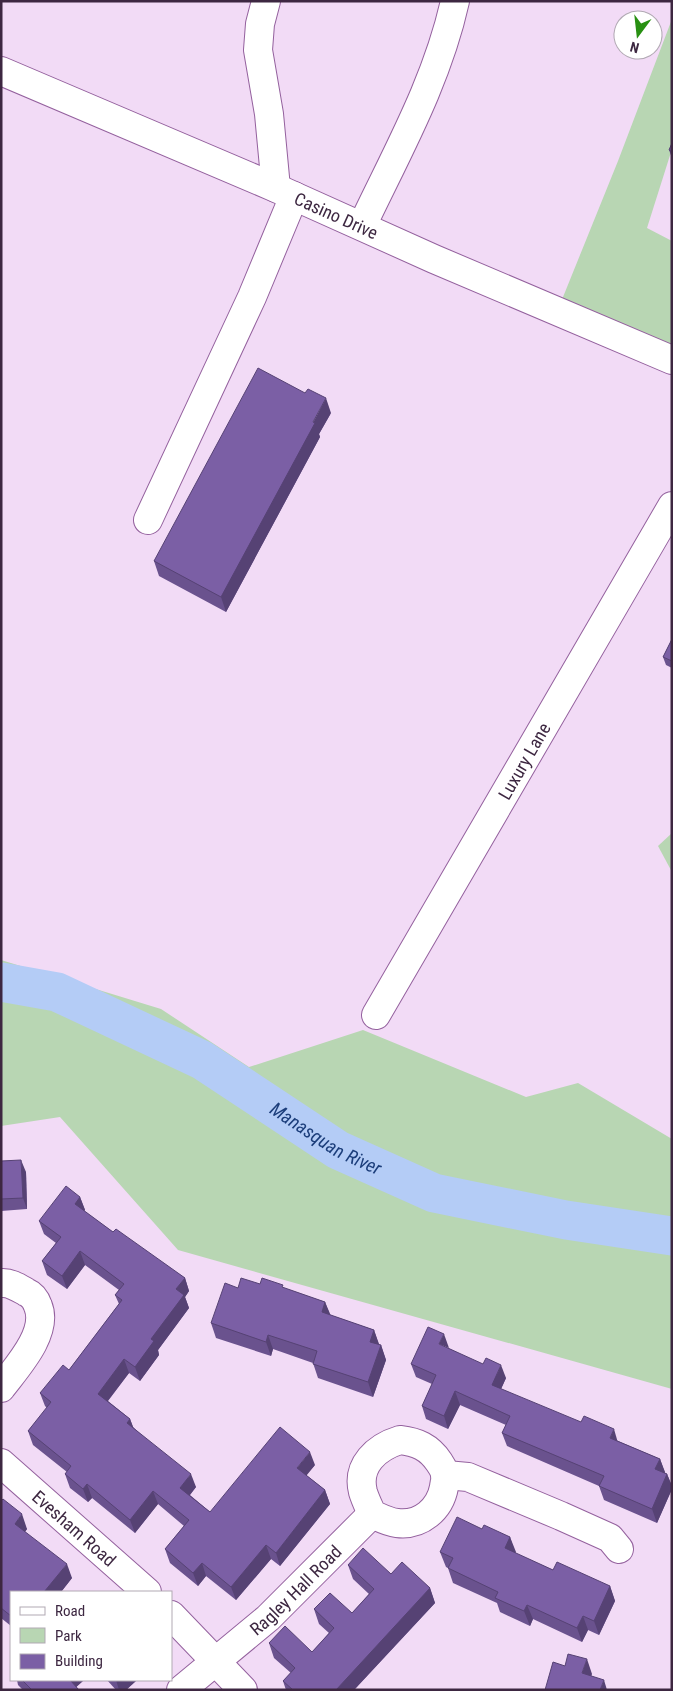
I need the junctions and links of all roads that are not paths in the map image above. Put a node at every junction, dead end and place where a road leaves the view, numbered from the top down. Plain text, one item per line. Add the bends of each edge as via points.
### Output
1 (266, 1) edge
2 (455, 1) edge
3 (1, 71) edge
4 (285, 192) junction
5 (362, 226) junction
6 (672, 360) edge
7 (672, 506) edge
8 (148, 520) dead end
9 (376, 1015) dead end
10 (1, 1283) edge
11 (1, 1388) edge
12 (1, 1463) edge
13 (446, 1475) junction
14 (372, 1514) junction
15 (620, 1549) dead end
16 (146, 1591) edge
17 (172, 1616) edge
18 (215, 1661) junction
19 (181, 1690) edge
20 (243, 1690) edge

1 - 4 street via 258,50
2 - 5 street via 448,34 420,108
3 - 4 street, Casino Drive
4 - 5 street, Casino Drive
4 - 8 street via 252,297
5 - 6 street, Casino Drive
7 - 9 street, Luxury Lane
10 - 11 street via 6,1282 29,1293 36,1299 40,1312 40,1326 33,1344
12 - 16 street, Evesham Road
13 - 14 street via 442,1497 427,1516 400,1524
13 - 14 street via 431,1452 422,1446 400,1440 387,1444 374,1453 362,1476 363,1491
13 - 15 street via 468,1477 561,1516 610,1538
14 - 18 street, Ragley Hall Road via 268,1618
17 - 18 street
18 - 19 street, Ragley Hall Road
18 - 20 street

